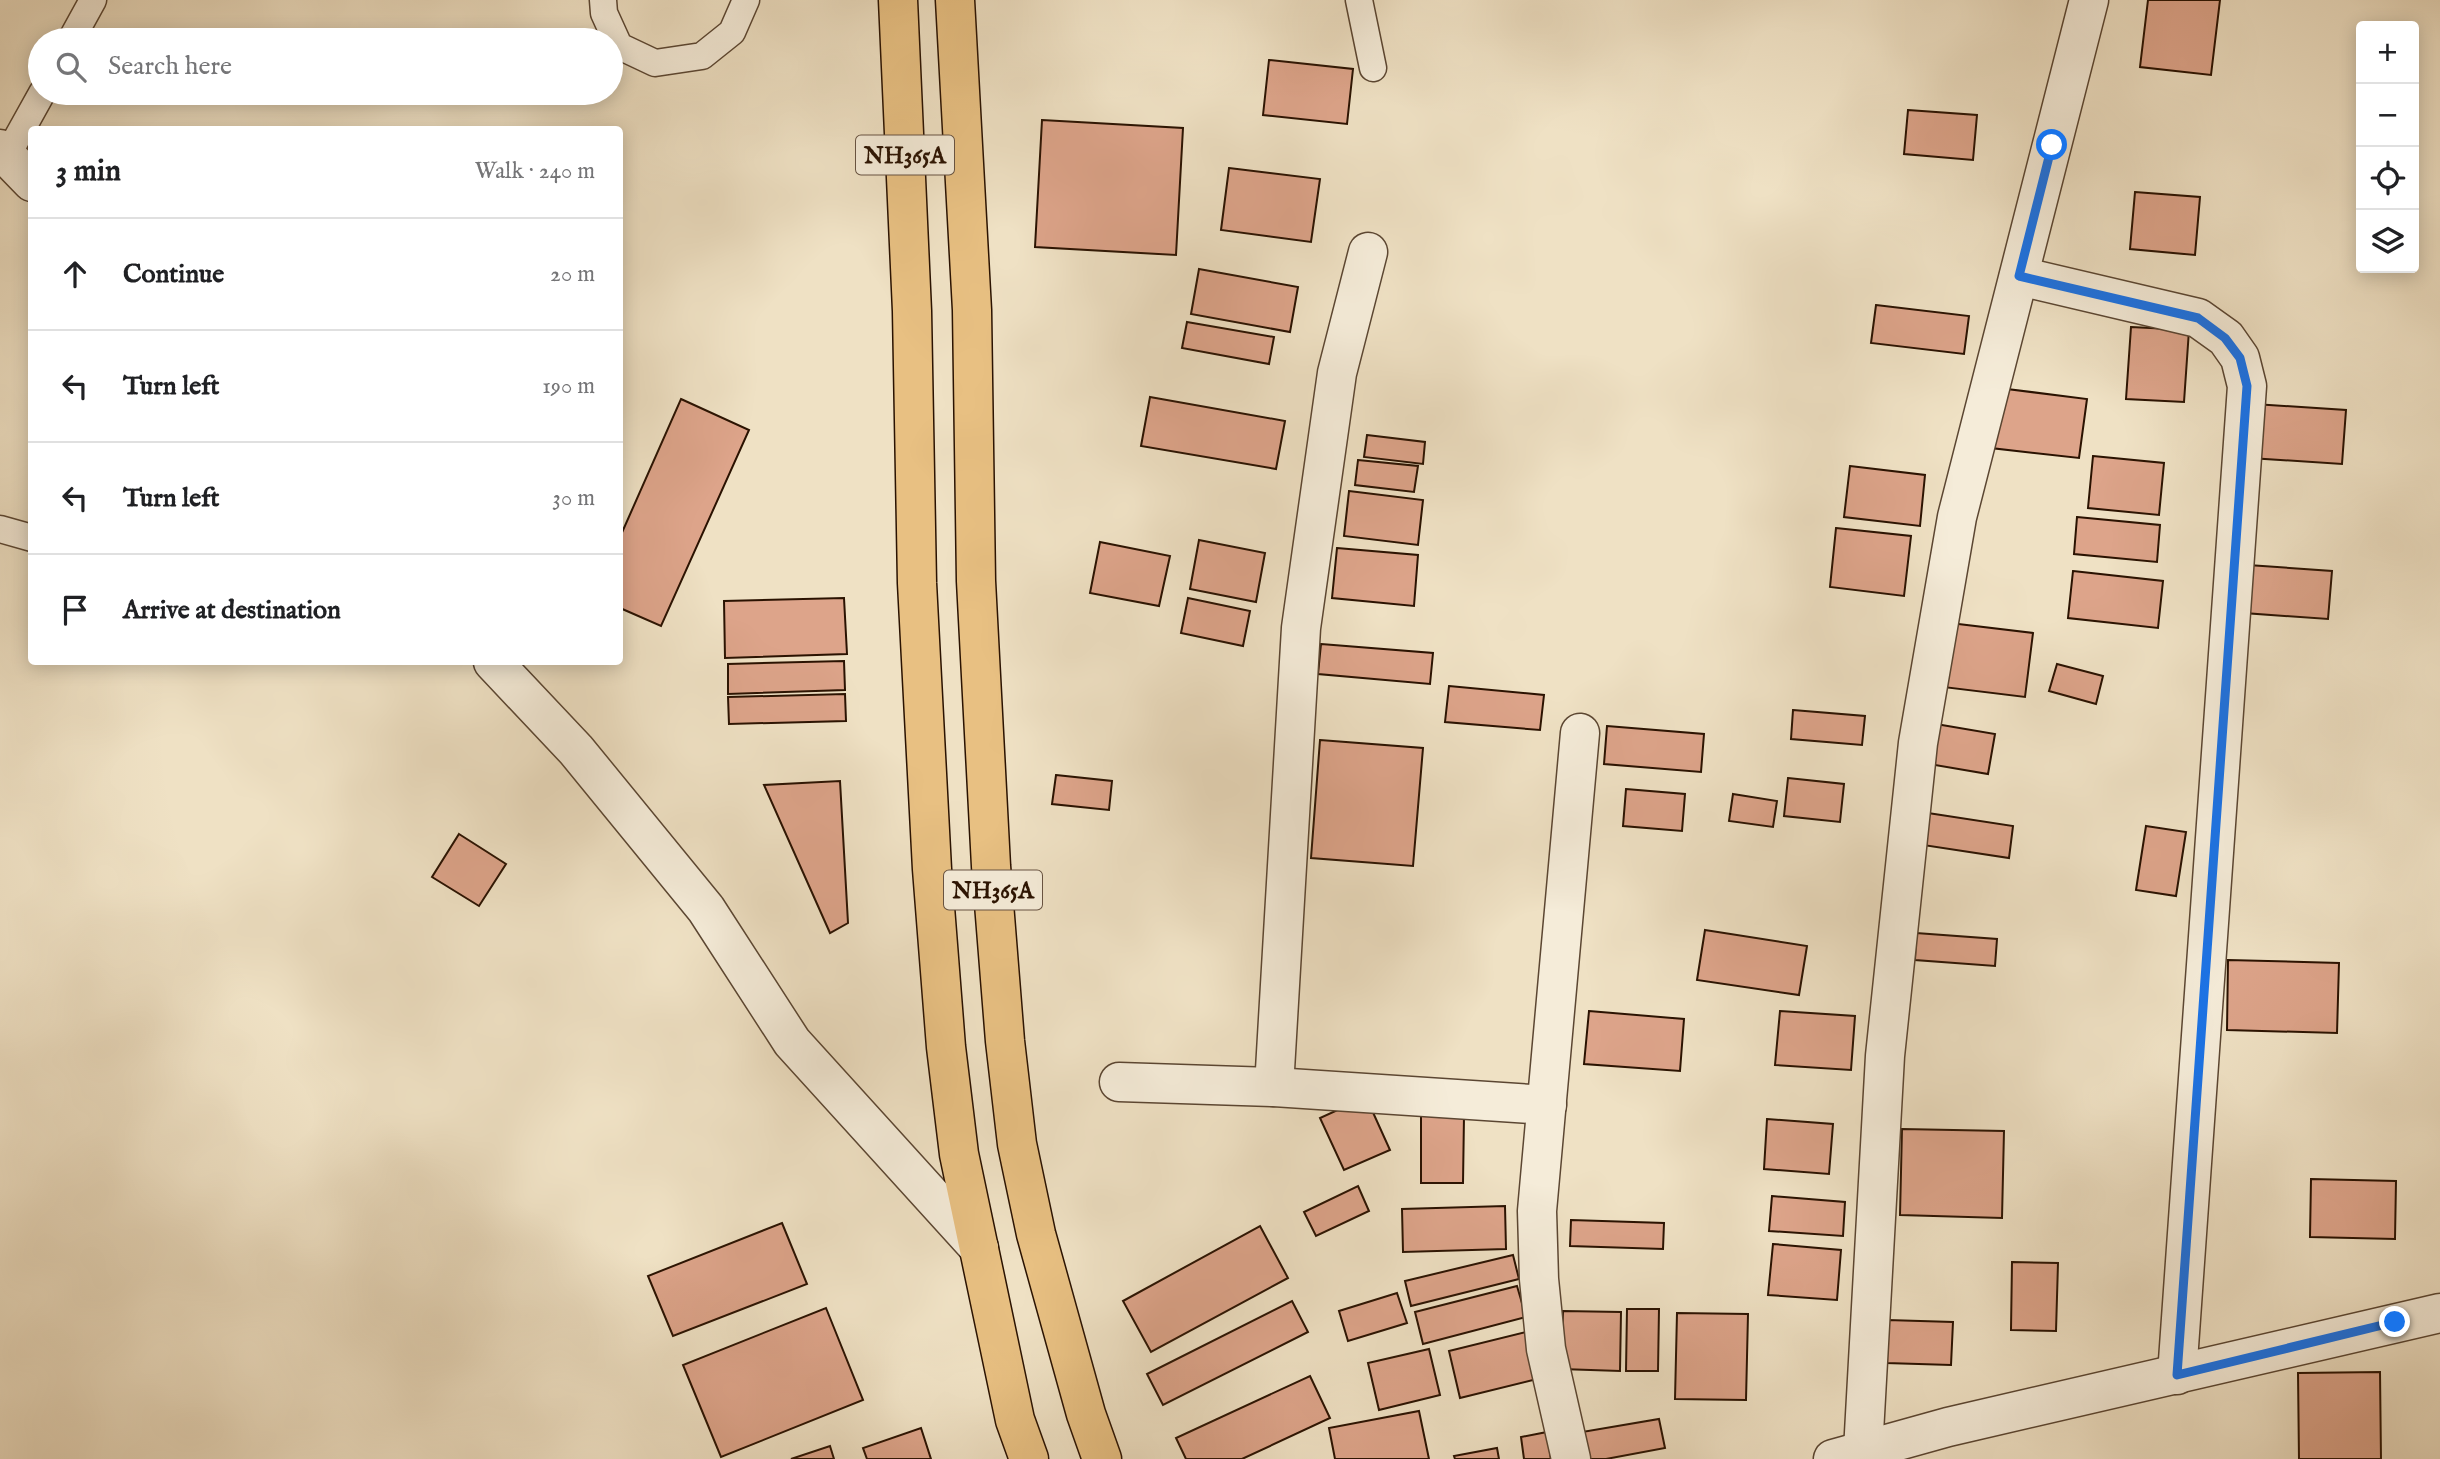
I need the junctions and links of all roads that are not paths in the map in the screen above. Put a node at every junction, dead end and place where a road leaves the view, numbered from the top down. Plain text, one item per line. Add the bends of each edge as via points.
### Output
1 (93, 0) edge
2 (603, 0) edge
3 (746, 0) edge
4 (898, 0) edge
5 (956, 0) edge
6 (1359, 0) edge
7 (2089, 0) edge
8 (78, 28) edge
9 (611, 28) edge
10 (623, 48) edge
11 (1373, 68) dead end
12 (37, 105) edge
13 (28, 126) edge
14 (28, 126) edge
15 (13, 162) edge
16 (1368, 252) dead end
17 (2019, 276) junction
18 (0, 529) edge
19 (28, 537) edge
20 (495, 665) edge
21 (1580, 733) dead end
22 (1119, 1082) dead end
23 (1274, 1087) junction
24 (1546, 1105) junction
25 (979, 1248) junction
26 (2440, 1314) edge
27 (2177, 1375) junction
28 (1920, 1447) edge
29 (1848, 1455) edge
30 (1029, 1459) edge
31 (1102, 1459) edge
32 (1571, 1459) edge

1 - 8 lane
2 - 9 lane
3 - 10 lane via 732,32 702,56 655,63
4 - 25 highway, NH365A via 912,311 917,583 932,869 959,1154
5 - 31 highway, NH365A via 972,310 976,581 1005,1041 1017,1144 1036,1234
6 - 11 lane
7 - 17 street
12 - 14 lane
13 - 15 lane
16 - 23 street via 1337,373 1301,628
17 - 27 street via 2198,318 2225,338 2240,358 2247,386
17 - 29 street via 1957,517 1918,743
18 - 19 lane
20 - 25 street via 576,750 706,909 792,1042
21 - 24 street
22 - 23 street
23 - 24 street
24 - 32 street via 1537,1211 1539,1279 1546,1349
25 - 30 highway, NH365A via 1015,1420
26 - 27 street
27 - 28 street
28 - 29 street

